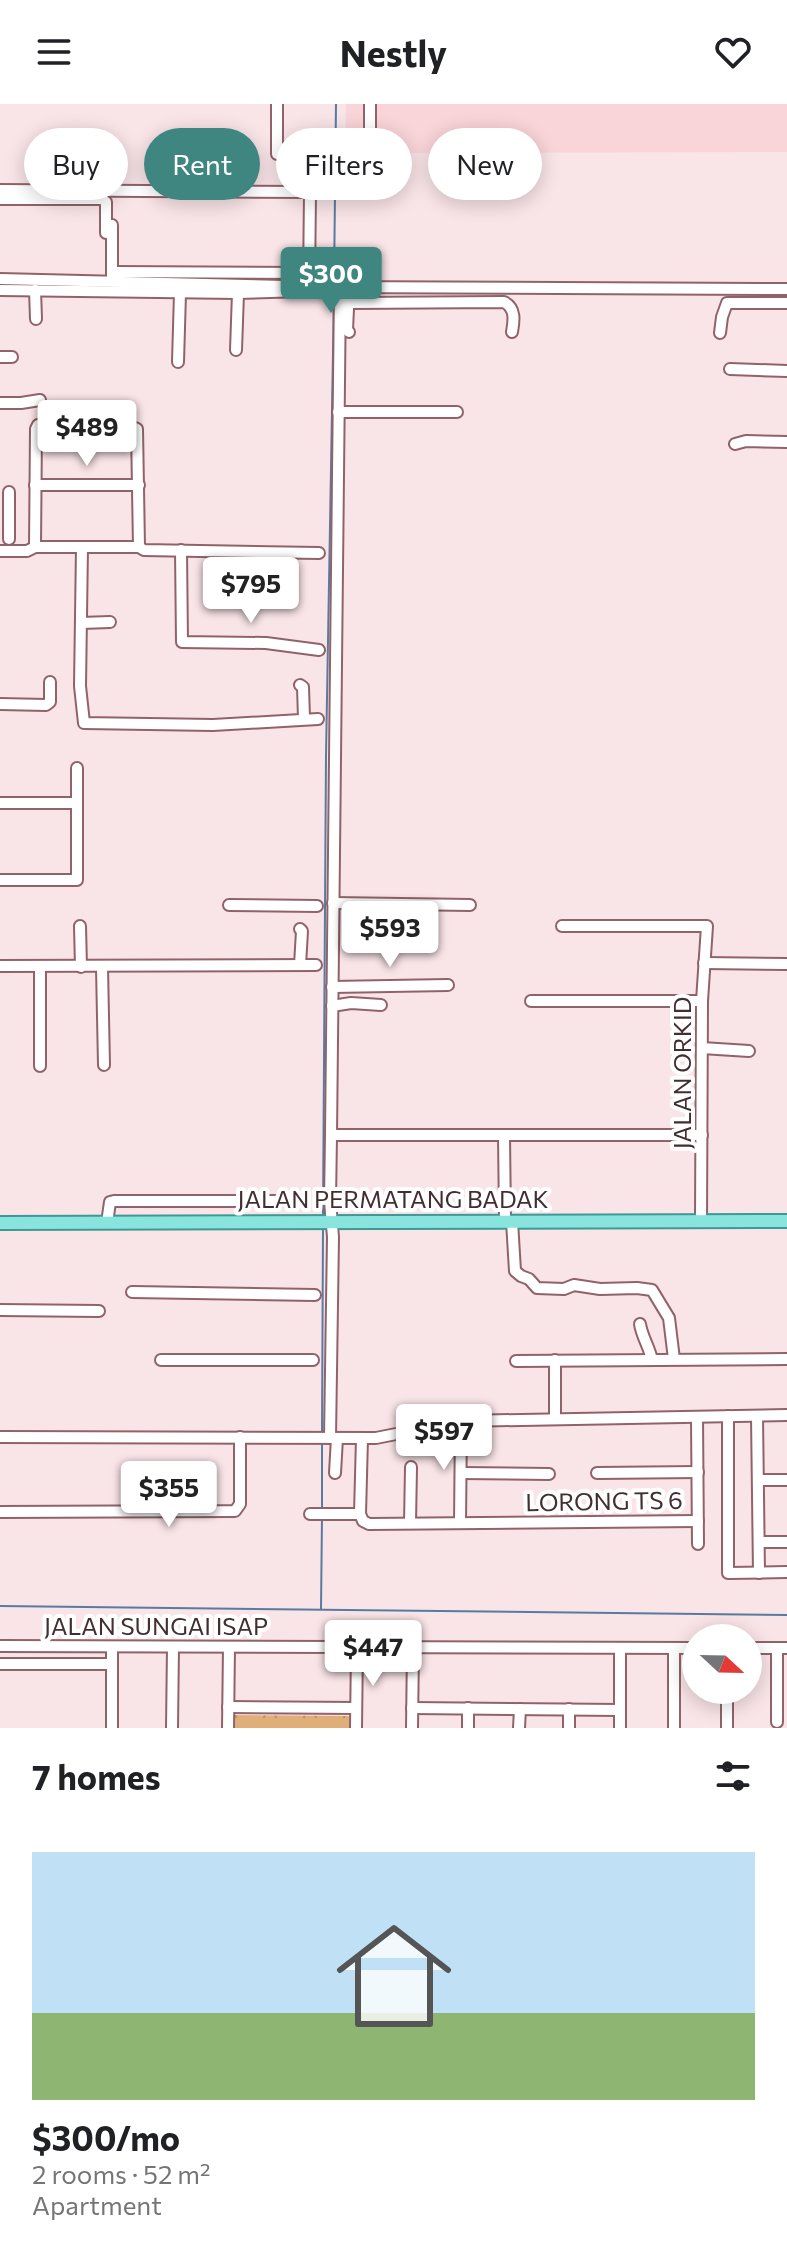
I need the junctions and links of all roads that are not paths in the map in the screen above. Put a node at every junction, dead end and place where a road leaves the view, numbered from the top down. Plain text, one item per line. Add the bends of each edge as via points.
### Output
1 (277, 104) edge
2 (370, 104) edge
3 (277, 128) edge
4 (370, 128) edge
5 (0, 190) edge
6 (24, 190) edge
7 (128, 191) edge
8 (0, 199) edge
9 (110, 200) edge
10 (106, 233) dead end
11 (309, 273) junction
12 (112, 277) junction
13 (0, 279) edge
14 (344, 287) junction
15 (313, 288) junction
16 (787, 289) edge
17 (0, 290) edge
18 (35, 290) junction
19 (180, 293) junction
20 (238, 293) junction
21 (348, 303) junction
22 (787, 303) edge
23 (36, 319) dead end
24 (349, 332) dead end
25 (512, 332) dead end
26 (720, 333) dead end
27 (236, 350) dead end
28 (0, 357) edge
29 (12, 357) dead end
30 (178, 362) dead end
31 (730, 369) dead end
32 (787, 371) edge
33 (40, 400) dead end
34 (0, 403) edge
35 (338, 412) junction
36 (457, 412) dead end
37 (787, 442) edge
38 (735, 444) dead end
39 (35, 485) junction
40 (139, 485) junction
41 (9, 492) dead end
42 (4, 517) edge
43 (9, 539) dead end
44 (35, 547) junction
45 (82, 547) junction
46 (139, 547) junction
47 (181, 550) junction
48 (0, 551) edge
49 (319, 553) dead end
50 (110, 622) dead end
51 (81, 623) junction
52 (319, 650) dead end
53 (50, 682) dead end
54 (300, 685) dead end
55 (0, 704) edge
56 (304, 718) junction
57 (318, 719) dead end
58 (77, 768) dead end
59 (0, 803) edge
60 (77, 803) junction
61 (0, 880) edge
62 (333, 903) junction
63 (229, 905) dead end
64 (470, 905) dead end
65 (317, 906) dead end
66 (80, 926) dead end
67 (562, 926) dead end
68 (300, 929) dead end
69 (704, 963) junction
70 (787, 964) edge
71 (300, 965) junction
72 (316, 965) dead end
73 (0, 966) edge
74 (40, 966) junction
75 (81, 967) junction
76 (102, 967) junction
77 (448, 985) dead end
78 (332, 987) junction
79 (531, 1001) dead end
80 (702, 1001) junction
81 (381, 1005) dead end
82 (332, 1006) junction
83 (702, 1048) junction
84 (749, 1051) dead end
85 (104, 1065) dead end
86 (40, 1066) dead end
87 (331, 1135) junction
88 (504, 1135) junction
89 (702, 1135) junction
90 (291, 1201) dead end
91 (509, 1221) junction
92 (701, 1221) junction
93 (787, 1221) edge
94 (332, 1222) junction
95 (0, 1223) edge
96 (107, 1223) junction
97 (132, 1292) dead end
98 (315, 1295) dead end
99 (0, 1310) edge
100 (99, 1311) dead end
101 (640, 1324) dead end
102 (674, 1359) junction
103 (787, 1359) edge
104 (161, 1360) dead end
105 (313, 1360) dead end
106 (555, 1360) junction
107 (652, 1360) junction
108 (516, 1361) dead end
109 (787, 1415) edge
110 (728, 1416) junction
111 (757, 1416) junction
112 (697, 1417) junction
113 (555, 1419) junction
114 (461, 1421) junction
115 (0, 1437) edge
116 (240, 1437) junction
117 (331, 1438) junction
118 (362, 1438) junction
119 (411, 1467) dead end
120 (698, 1472) junction
121 (335, 1473) dead end
122 (461, 1473) junction
123 (597, 1473) dead end
124 (549, 1474) dead end
125 (758, 1480) junction
126 (787, 1480) edge
127 (0, 1512) edge
128 (317, 1514) dead end
129 (363, 1518) junction
130 (698, 1521) junction
131 (410, 1523) junction
132 (460, 1523) junction
133 (759, 1542) junction
134 (787, 1542) edge
135 (698, 1544) dead end
136 (787, 1572) edge
137 (759, 1573) junction
138 (0, 1646) edge
139 (112, 1647) junction
140 (173, 1647) junction
141 (229, 1647) junction
142 (357, 1647) junction
143 (413, 1648) junction
144 (620, 1648) junction
145 (674, 1648) junction
146 (682, 1648) edge
147 (782, 1648) edge
148 (0, 1664) edge
149 (112, 1664) junction
150 (727, 1704) edge
151 (228, 1707) junction
152 (356, 1708) junction
153 (412, 1708) junction
154 (468, 1708) junction
155 (520, 1709) junction
156 (569, 1709) junction
157 (620, 1710) junction
158 (777, 1722) dead end
159 (112, 1728) edge
160 (172, 1728) edge
161 (228, 1728) edge
162 (356, 1728) edge
163 (412, 1728) edge
164 (468, 1728) edge
165 (519, 1728) edge
166 (569, 1728) edge
167 (620, 1728) edge
168 (674, 1728) edge
169 (727, 1728) edge

1 - 3 street
2 - 4 street
5 - 6 street
7 - 11 street via 310,192
8 - 10 street via 102,199
9 - 12 street
11 - 12 street
11 - 15 street
12 - 13 street
12 - 15 street
14 - 15 street
14 - 16 street
14 - 21 street
14 - 35 street
15 - 20 street
17 - 18 street
18 - 19 street
18 - 23 street
19 - 20 street
19 - 30 street
20 - 27 street
21 - 24 street
21 - 25 street via 504,302 512,307
22 - 26 street via 727,303
28 - 29 street
31 - 32 street
33 - 34 street
35 - 36 street
35 - 62 street
37 - 38 street
39 - 40 street
39 - 40 street via 38,425 135,428
39 - 44 street
40 - 46 street
41 - 42 street
42 - 43 street
44 - 45 street
44 - 48 street
45 - 46 street
45 - 51 street
46 - 47 street
47 - 49 street
47 - 52 street via 182,642
50 - 51 street
51 - 56 street via 80,686 82,720 87,725 213,725
53 - 55 street via 46,705
54 - 56 street
56 - 57 street
58 - 60 street
59 - 60 street
60 - 61 street via 77,880
62 - 64 street
62 - 78 street
63 - 65 street
66 - 75 street
67 - 69 street, JALAN ORKID via 707,926
68 - 71 street
69 - 70 street
69 - 80 street, JALAN ORKID
71 - 72 street
71 - 76 street
73 - 74 street
74 - 75 street
74 - 86 street
75 - 76 street
76 - 85 street
77 - 78 street
78 - 82 street
79 - 80 street
80 - 83 street, JALAN ORKID
81 - 82 street
82 - 87 street
83 - 84 street
83 - 89 street, JALAN ORKID
87 - 88 street
87 - 94 street
88 - 89 street
88 - 91 street
89 - 92 street, JALAN ORKID
90 - 96 street via 114,1201 108,1206
91 - 92 main road, JALAN PERMATANG BADAK
91 - 94 main road, JALAN PERMATANG BADAK
91 - 102 street via 515,1271 537,1288 652,1290 669,1318
92 - 93 main road, JALAN PERMATANG BADAK
94 - 96 main road, JALAN PERMATANG BADAK
94 - 117 street
95 - 96 main road, JALAN PERMATANG BADAK
97 - 98 street
99 - 100 street
101 - 107 street
102 - 103 street
102 - 107 street
104 - 105 street
106 - 107 street
106 - 108 street
106 - 113 street
109 - 111 street
110 - 111 street
110 - 112 street
110 - 137 street via 728,1573
111 - 125 street
112 - 113 street
112 - 120 street
113 - 114 street
114 - 118 street
114 - 122 street
115 - 116 street
116 - 117 street
116 - 127 street via 240,1504 232,1512
117 - 118 street
117 - 121 street
118 - 129 street
119 - 131 street
120 - 123 street
120 - 130 street
122 - 124 street
122 - 132 street
125 - 126 street
125 - 133 street
128 - 129 street, LORONG TS 6
129 - 131 street, LORONG TS 6
130 - 132 street, LORONG TS 6
130 - 135 street
131 - 132 street, LORONG TS 6
133 - 134 street
133 - 137 street
136 - 137 street
138 - 139 street, JALAN SUNGAI ISAP
139 - 140 street, JALAN SUNGAI ISAP
139 - 149 street
140 - 141 street, JALAN SUNGAI ISAP
140 - 160 street
141 - 142 street, JALAN SUNGAI ISAP
141 - 151 street
142 - 143 street, JALAN SUNGAI ISAP
142 - 152 street
143 - 144 street, JALAN SUNGAI ISAP
143 - 153 street
144 - 145 street, JALAN SUNGAI ISAP
144 - 157 street
145 - 146 street, JALAN SUNGAI ISAP
145 - 168 street
147 - 158 street
148 - 149 street
149 - 159 street
150 - 169 street
151 - 152 street
151 - 161 street
152 - 162 street
153 - 154 street
153 - 163 street
154 - 155 street
154 - 164 street
155 - 156 street
155 - 165 street
156 - 157 street
156 - 166 street
157 - 167 street

